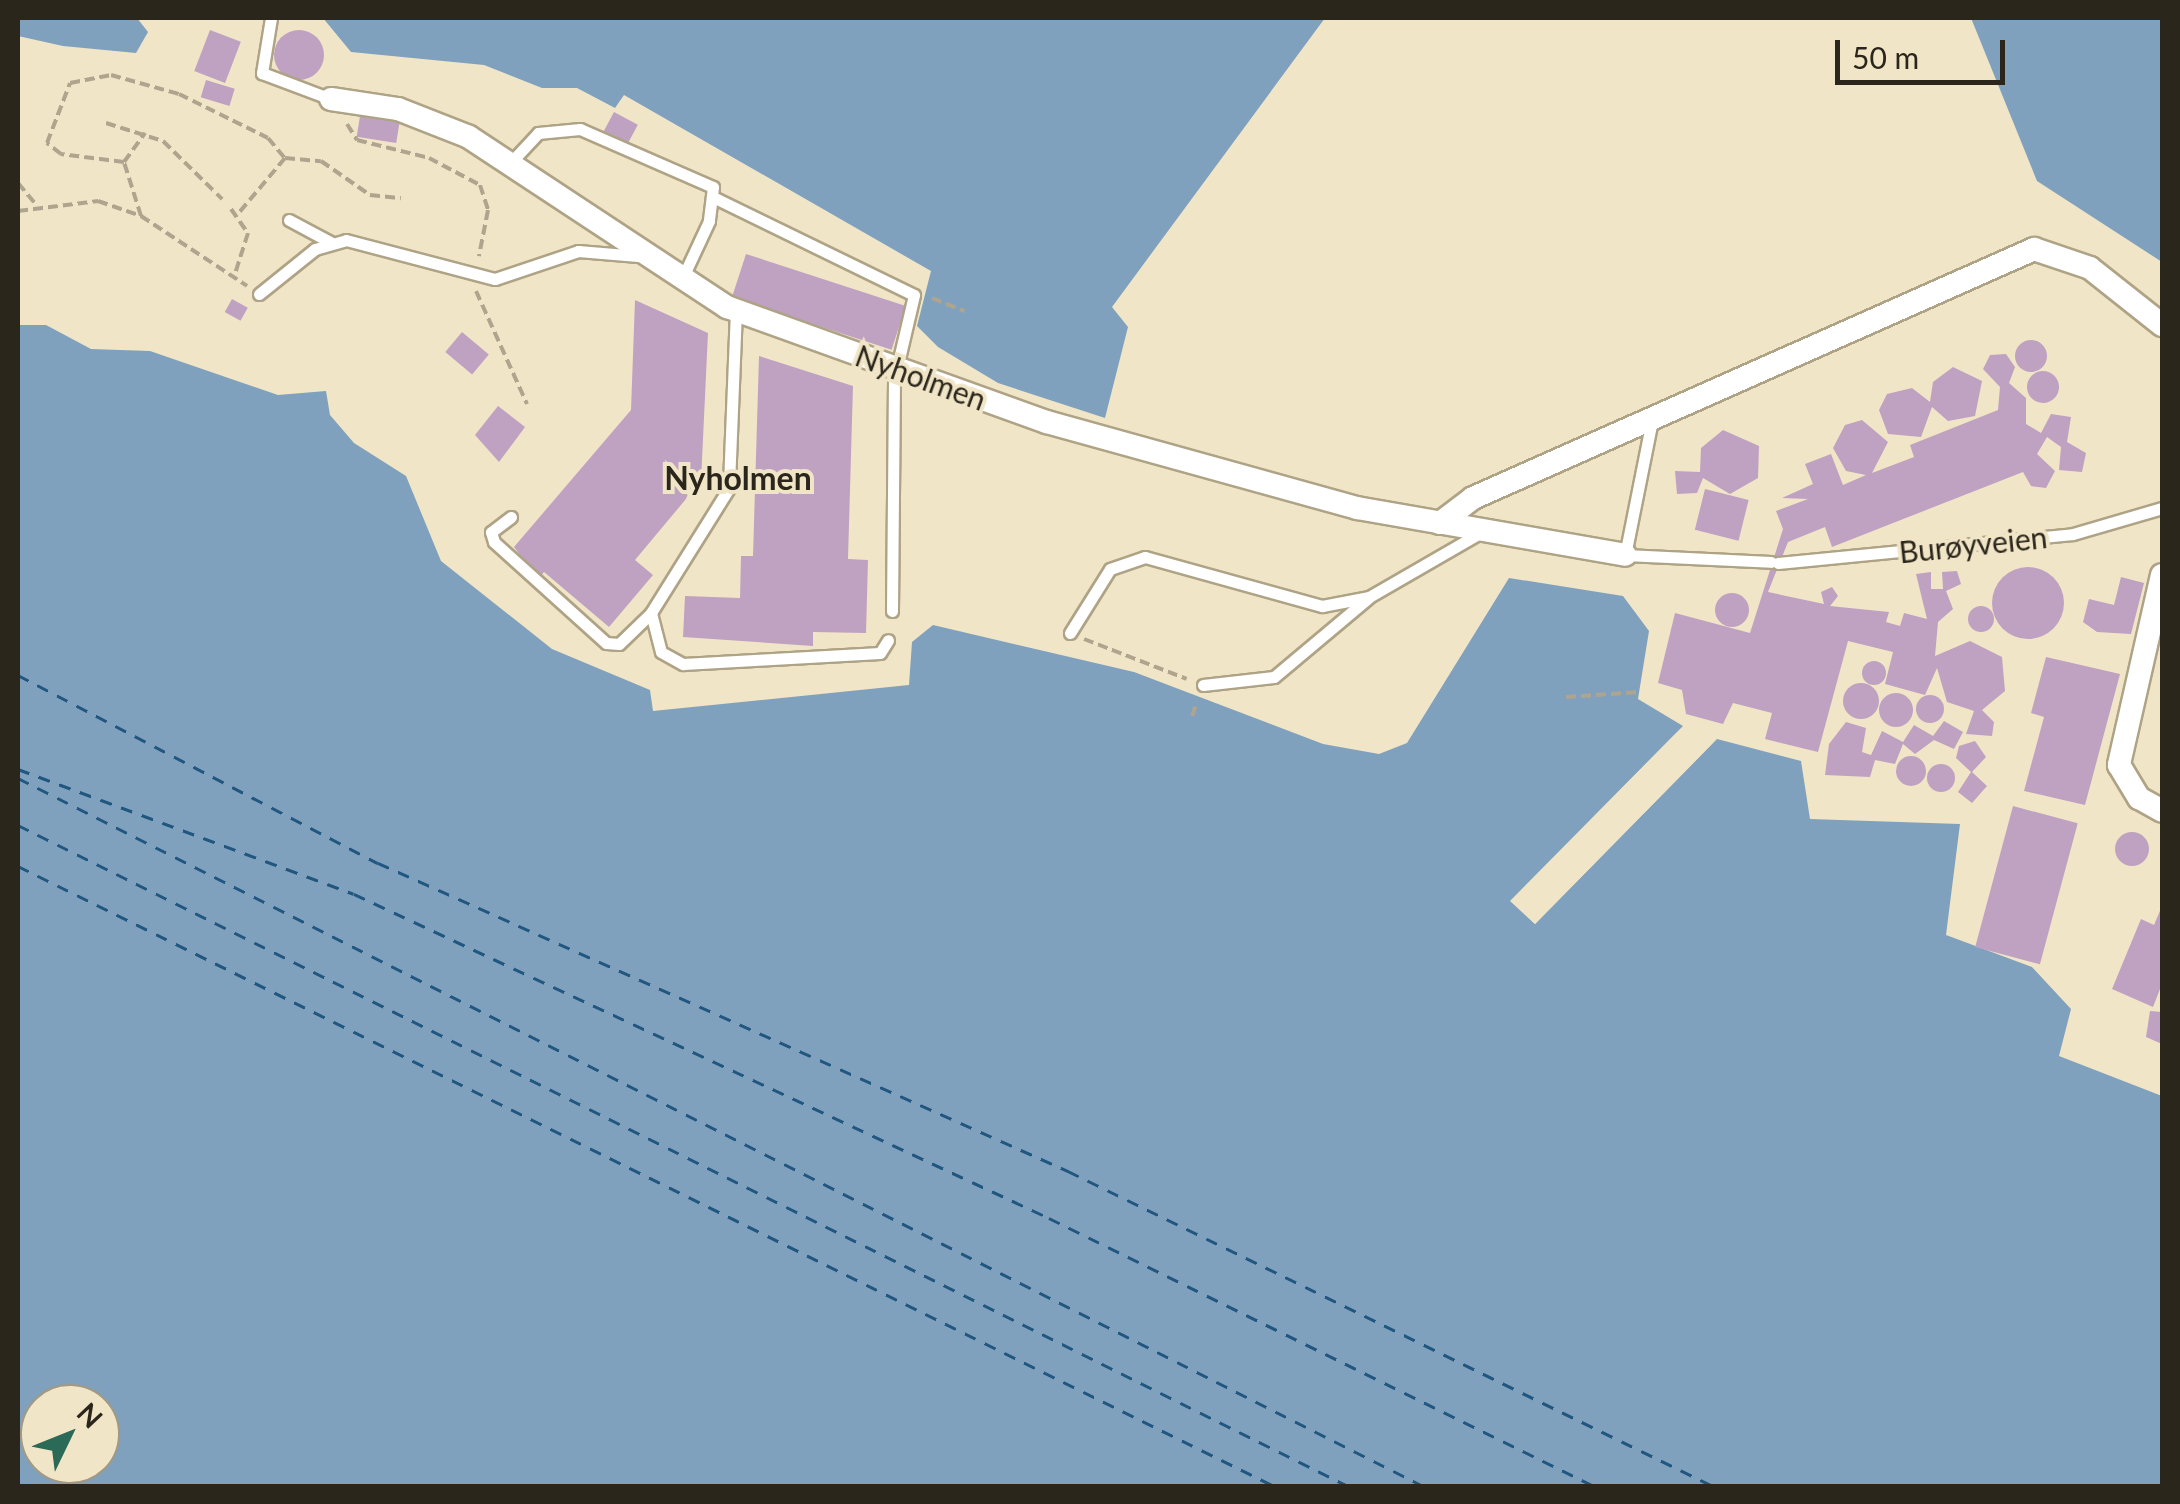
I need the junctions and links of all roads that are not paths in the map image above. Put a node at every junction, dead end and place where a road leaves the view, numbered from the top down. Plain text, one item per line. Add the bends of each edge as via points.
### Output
1 (271, 18) edge
2 (331, 99) joint
3 (512, 160) junction
4 (715, 198) junction
5 (288, 220) dead end
6 (330, 242) junction
7 (652, 260) junction
8 (682, 278) junction
9 (259, 294) road end
10 (736, 310) junction
11 (2162, 325) edge
12 (895, 368) junction
13 (1652, 418) junction
14 (2162, 508) edge
15 (511, 517) dead end
16 (1440, 523) junction
17 (1484, 530) junction
18 (1559, 544) joint
19 (1625, 555) junction
20 (2162, 576) edge
21 (1369, 597) junction
22 (892, 611) dead end
23 (650, 613) junction
24 (1070, 633) road end
25 (888, 640) dead end
26 (1203, 685) road end
27 (2162, 811) edge

1 - 2 lane via 262,73
2 - 3 street, Nyholmen via 428,117
3 - 4 lane via 538,133 580,128 680,167
3 - 7 street, Nyholmen
4 - 8 lane
4 - 12 lane via 914,295
5 - 6 lane
6 - 7 lane via 390,247 506,278 602,249
6 - 9 lane
7 - 8 street, Nyholmen
8 - 10 street, Nyholmen
10 - 12 street, Nyholmen
10 - 23 lane via 729,488
11 - 13 street via 2090,268 2034,249
12 - 16 street, Nyholmen via 1065,427
12 - 22 lane
13 - 16 street via 1473,498
13 - 19 lane
14 - 19 lane, Burøyveien via 2073,534 1775,562
15 - 23 lane via 491,532 494,542 606,643 619,644
16 - 17 street, Nyholmen
17 - 18 street, Nyholmen
17 - 21 lane
18 - 19 street, Burøyveien
20 - 27 street via 2119,765 2138,798
21 - 24 lane via 1322,606 1146,557 1100,578
21 - 26 lane via 1274,677
23 - 25 lane via 660,652 683,664 880,653

